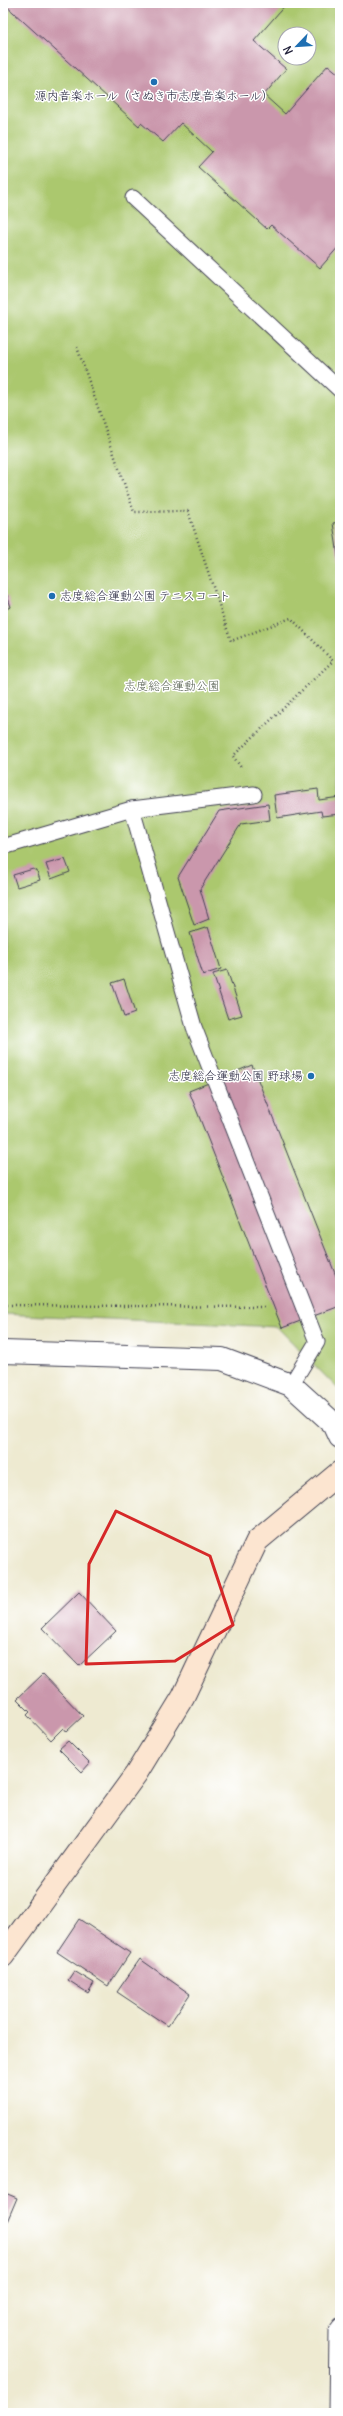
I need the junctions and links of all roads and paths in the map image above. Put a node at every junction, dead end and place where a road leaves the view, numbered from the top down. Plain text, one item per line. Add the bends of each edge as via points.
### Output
1 (133, 198) dead end
2 (77, 347) dead end
3 (340, 390) edge
4 (254, 794) joint
5 (132, 809) junction
6 (3, 847) edge
7 (3, 1305) edge
8 (264, 1307) dead end
9 (3, 1352) edge
10 (291, 1385) junction
11 (340, 1437) edge
12 (340, 1472) edge
13 (3, 1956) edge
14 (340, 2326) edge
15 (336, 2413) edge

1 - 3 lane
2 - 4 path via 134,512 188,511 231,641 291,618 333,661 233,756
4 - 5 lane
5 - 6 lane
5 - 10 lane via 194,1028 318,1342
7 - 8 path
9 - 10 street via 222,1359
10 - 11 street via 334,1424
12 - 13 street via 257,1541 180,1703 136,1774
14 - 15 lane via 337,2330

